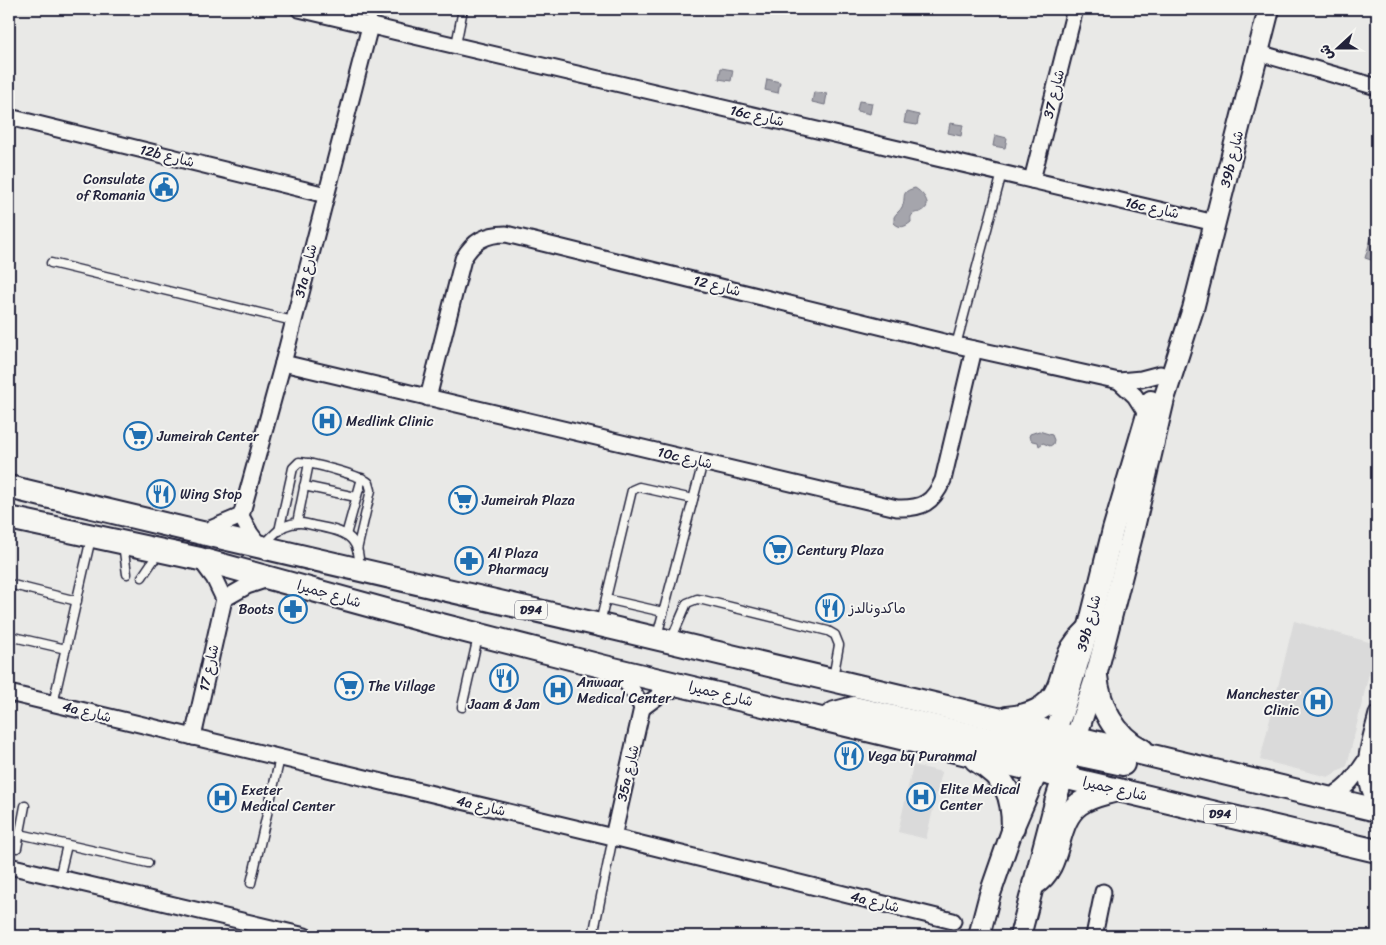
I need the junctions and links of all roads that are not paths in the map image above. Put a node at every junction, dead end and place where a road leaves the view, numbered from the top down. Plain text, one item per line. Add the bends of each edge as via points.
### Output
1 (299, 9) edge
2 (374, 9) edge
3 (462, 9) edge
4 (1074, 9) edge
5 (1269, 9) edge
6 (370, 26) junction
7 (456, 46) junction
8 (1258, 53) junction
9 (1377, 87) edge
10 (9, 117) edge
11 (1002, 173) junction
12 (1032, 180) junction
13 (326, 194) junction
14 (1216, 223) junction
15 (51, 263) dead end
16 (1193, 309) junction
17 (293, 321) junction
18 (956, 345) junction
19 (974, 349) junction
20 (283, 363) junction
21 (1160, 374) junction
22 (1119, 381) junction
23 (428, 398) junction
24 (1147, 415) junction
25 (703, 462) junction
26 (308, 463) junction
27 (362, 478) junction
28 (304, 486) junction
29 (9, 487) edge
30 (356, 497) junction
31 (693, 499) junction
32 (241, 516) junction
33 (9, 518) edge
34 (297, 523) junction
35 (279, 531) junction
36 (199, 534) junction
37 (346, 535) junction
38 (92, 536) junction
39 (123, 542) junction
40 (261, 548) junction
41 (160, 550) junction
42 (200, 559) junction
43 (358, 560) junction
44 (127, 574) dead end
45 (142, 577) dead end
46 (271, 578) junction
47 (9, 584) edge
48 (224, 599) junction
49 (606, 599) junction
50 (77, 601) junction
51 (663, 612) junction
52 (599, 625) junction
53 (1088, 630) junction
54 (479, 635) junction
55 (9, 636) edge
56 (663, 640) junction
57 (66, 650) junction
58 (605, 667) junction
59 (1096, 676) junction
60 (832, 680) junction
61 (684, 685) junction
62 (9, 693) edge
63 (53, 704) junction
64 (462, 707) dead end
65 (642, 708) junction
66 (1377, 714) edge
67 (826, 719) junction
68 (1000, 719) junction
69 (1054, 731) junction
70 (193, 738) junction
71 (1074, 745) junction
72 (966, 754) junction
73 (1156, 757) junction
74 (280, 758) junction
75 (1366, 760) junction
76 (1041, 762) junction
77 (1236, 776) junction
78 (1063, 777) junction
79 (1116, 790) junction
80 (1321, 797) junction
81 (1377, 804) edge
82 (25, 806) dead end
83 (1377, 810) edge
84 (1013, 828) junction
85 (20, 834) junction
86 (613, 837) junction
87 (67, 845) junction
88 (17, 848) dead end
89 (1377, 851) edge
90 (148, 863) dead end
91 (9, 866) edge
92 (59, 878) junction
93 (251, 884) dead end
94 (1034, 884) junction
95 (1103, 892) dead end
96 (953, 921) dead end
97 (305, 936) edge
98 (593, 936) edge
99 (979, 936) edge
100 (1020, 936) edge
101 (1094, 936) edge

1 - 6 street, 16c شارع
2 - 6 lane
3 - 7 lane
4 - 12 street, شارع 37
5 - 8 street, 39b شارع
6 - 7 street, 16c شارع
6 - 13 street, 31a شارع
7 - 11 street, 16c شارع
8 - 9 street
8 - 14 street, 39b شارع
10 - 13 street, 12b شارع
11 - 12 street, 16c شارع
11 - 18 lane
12 - 14 street, 16c شارع
13 - 17 street, 31a شارع
14 - 16 street, 39b شارع
15 - 17 lane
16 - 21 street, 39b شارع
16 - 59 street, 39b شارع via 1164,399
17 - 20 street, 31a شارع
18 - 19 street, شارع 12
18 - 23 street, شارع 12 via 506,234 495,234 476,242 463,259
19 - 22 street, شارع 12
19 - 25 street, 10c شارع via 943,480 937,494 926,504 912,509 896,508
20 - 23 street, 10c شارع
20 - 32 street, 31a شارع
21 - 22 street, شارع 12
21 - 24 street, 39b شارع
22 - 24 street via 1135,396
23 - 25 street, 10c شارع
24 - 53 street, 39b شارع
25 - 31 lane
26 - 27 lane
26 - 28 lane
26 - 35 lane via 299,462 293,468
27 - 30 lane
27 - 43 lane via 369,483 371,490
28 - 30 lane
28 - 34 lane
29 - 36 main road, شارع جميرا / D94
30 - 37 lane
31 - 49 lane via 639,487 632,490
31 - 51 lane
32 - 36 street
32 - 40 street
33 - 38 main road, شارع جميرا / D94
34 - 35 lane
34 - 37 lane via 339,530
35 - 40 lane
36 - 40 main road, شارع جميرا / D94
37 - 43 lane via 355,543
38 - 39 main road, شارع جميرا / D94
38 - 50 lane
39 - 41 main road, شارع جميرا / D94
39 - 44 lane
40 - 43 main road, شارع جميرا / D94
41 - 42 main road, شارع جميرا / D94
41 - 45 lane
42 - 46 main road, شارع جميرا / D94
42 - 48 street
43 - 52 main road, شارع جميرا / D94
46 - 48 street
46 - 54 main road, شارع جميرا / D94
47 - 50 lane
48 - 70 street, شارع 17
49 - 51 lane
49 - 52 lane
50 - 57 lane
51 - 56 lane
52 - 56 main road, شارع جميرا / D94
53 - 68 main road via 1069,654 1058,689 1051,699 1032,713
53 - 69 street, 39b شارع
54 - 58 main road, شارع جميرا / D94
54 - 64 lane
55 - 57 lane
56 - 60 main road, شارع جميرا / D94
56 - 60 lane via 687,603 703,600 835,635 839,645
57 - 63 lane
58 - 61 main road, شارع جميرا / D94
58 - 65 street via 628,684
59 - 71 street, 39b شارع
59 - 73 main road via 1109,719 1138,748
60 - 68 main road, شارع جميرا / D94
61 - 65 street via 662,694
61 - 67 main road, شارع جميرا / D94
62 - 63 street, 4a شارع
63 - 70 street, 4a شارع
65 - 86 street, 35a شارع
66 - 75 street
67 - 72 main road, شارع جميرا / D94
67 - 76 main road via 854,708
68 - 69 main road, شارع جميرا / D94
69 - 71 main road, شارع جميرا / D94
69 - 76 street, 39b شارع
70 - 74 street, 4a شارع
71 - 73 main road, شارع جميرا / D94
71 - 76 main road
71 - 77 main road via 1203,782 1219,782
71 - 78 street, 39b شارع
72 - 76 main road, شارع جميرا / D94
72 - 84 main road via 990,769 1005,786 1013,808
73 - 77 main road, شارع جميرا / D94
74 - 86 street, 4a شارع
74 - 93 lane
75 - 80 street via 1342,790
75 - 81 street via 1368,784
76 - 78 main road, شارع جميرا / D94
76 - 84 street, 39b شارع
77 - 80 main road, شارع جميرا / D94
78 - 79 main road, شارع جميرا / D94
78 - 94 street, 39b شارع
79 - 89 main road, شارع جميرا / D94
79 - 94 main road via 1086,799 1075,807 1067,817 1048,872
80 - 83 main road, شارع جميرا / D94
82 - 85 lane
84 - 99 street, 39b شارع
85 - 87 lane
85 - 88 lane
86 - 96 street, 4a شارع
86 - 98 lane
87 - 90 lane
87 - 92 lane
91 - 92 street
92 - 97 street
94 - 100 street, 39b شارع
95 - 101 street

